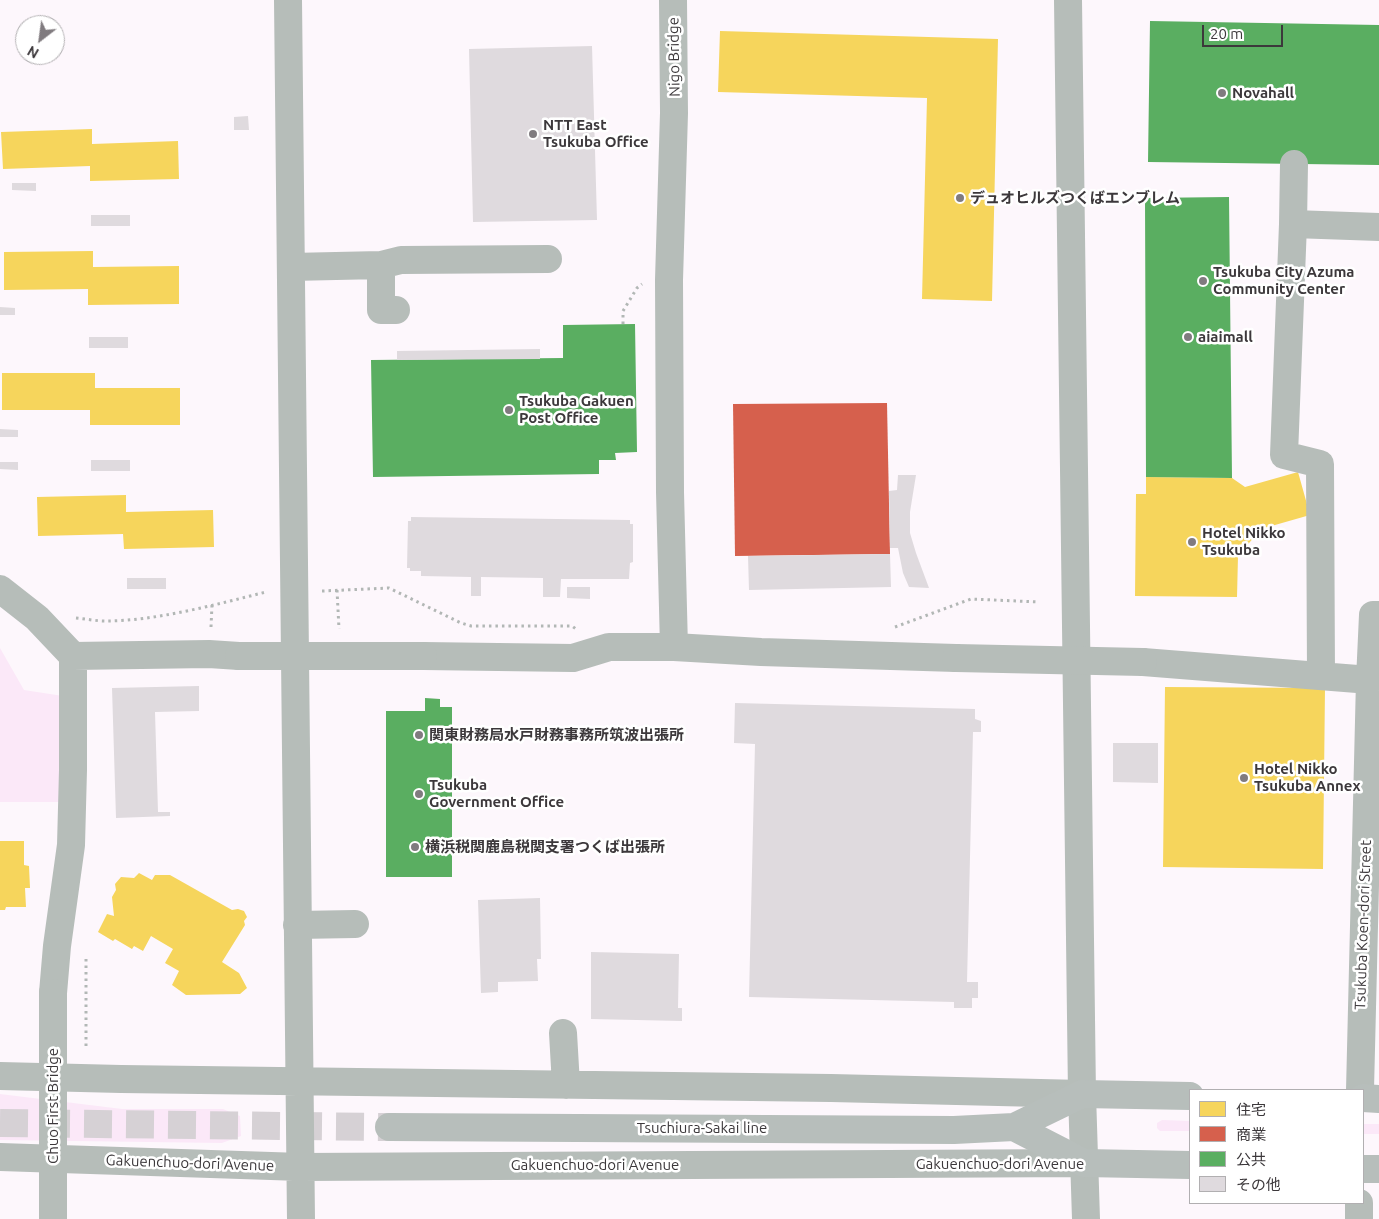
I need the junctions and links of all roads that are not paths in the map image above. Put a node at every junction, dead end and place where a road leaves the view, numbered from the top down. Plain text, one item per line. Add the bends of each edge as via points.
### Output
1 (288, 0) edge
2 (673, 0) edge
3 (1068, 0) edge
4 (1294, 164) dead end
5 (1293, 224) junction
6 (1379, 227) edge
7 (548, 259) dead end
8 (380, 265) junction
9 (291, 267) junction
10 (396, 310) dead end
11 (0, 589) edge
12 (1379, 615) edge
13 (674, 647) junction
14 (73, 656) junction
15 (1321, 676) junction
16 (1370, 680) junction
17 (355, 924) dead end
18 (298, 925) junction
19 (563, 1033) dead end
20 (0, 1076) edge
21 (299, 1081) junction
22 (566, 1085) junction
23 (1360, 1089) edge
24 (1082, 1094) junction
25 (1189, 1096) edge
26 (1364, 1098) edge
27 (1379, 1099) edge
28 (389, 1127) tunnel mouth
29 (1014, 1127) junction
30 (0, 1157) edge
31 (1084, 1163) junction
32 (1189, 1165) edge
33 (300, 1167) junction
34 (1364, 1168) edge
35 (1379, 1169) edge
36 (1359, 1204) edge
37 (53, 1219) edge
38 (301, 1219) edge
39 (1086, 1219) edge
40 (1359, 1219) edge

1 - 9 street
2 - 13 street, Nigo Bridge via 674,114 669,280
3 - 24 street
4 - 5 street
5 - 6 street
5 - 15 street via 1284,454 1320,464 1314,505
7 - 8 street via 401,260
8 - 9 street
8 - 10 street via 381,310
9 - 18 street
11 - 14 street via 37,618
12 - 16 street, Tsukuba Koen-dori Street via 1373,615
13 - 14 street, bridge via 609,647 573,658 209,654
13 - 15 street, bridge via 1143,662
14 - 37 street, Chuo First Bridge, bridge via 71,845 53,993
15 - 16 street
16 - 23 street, Tsukuba Koen-dori Street
17 - 18 street
18 - 21 street
19 - 22 street
20 - 21 street
21 - 22 street
21 - 33 street
22 - 24 street
24 - 25 main road
24 - 29 main road, Tsuchiura-Sakai line
24 - 31 street
26 - 27 main road
28 - 29 main road, Tsuchiura-Sakai line via 954,1130
29 - 31 main road
30 - 33 street, Gakuenchuo-dori Avenue
31 - 32 main road, Gakuenchuo-dori Avenue
31 - 33 street, Gakuenchuo-dori Avenue
31 - 39 street
33 - 38 street
34 - 35 main road
36 - 40 street

